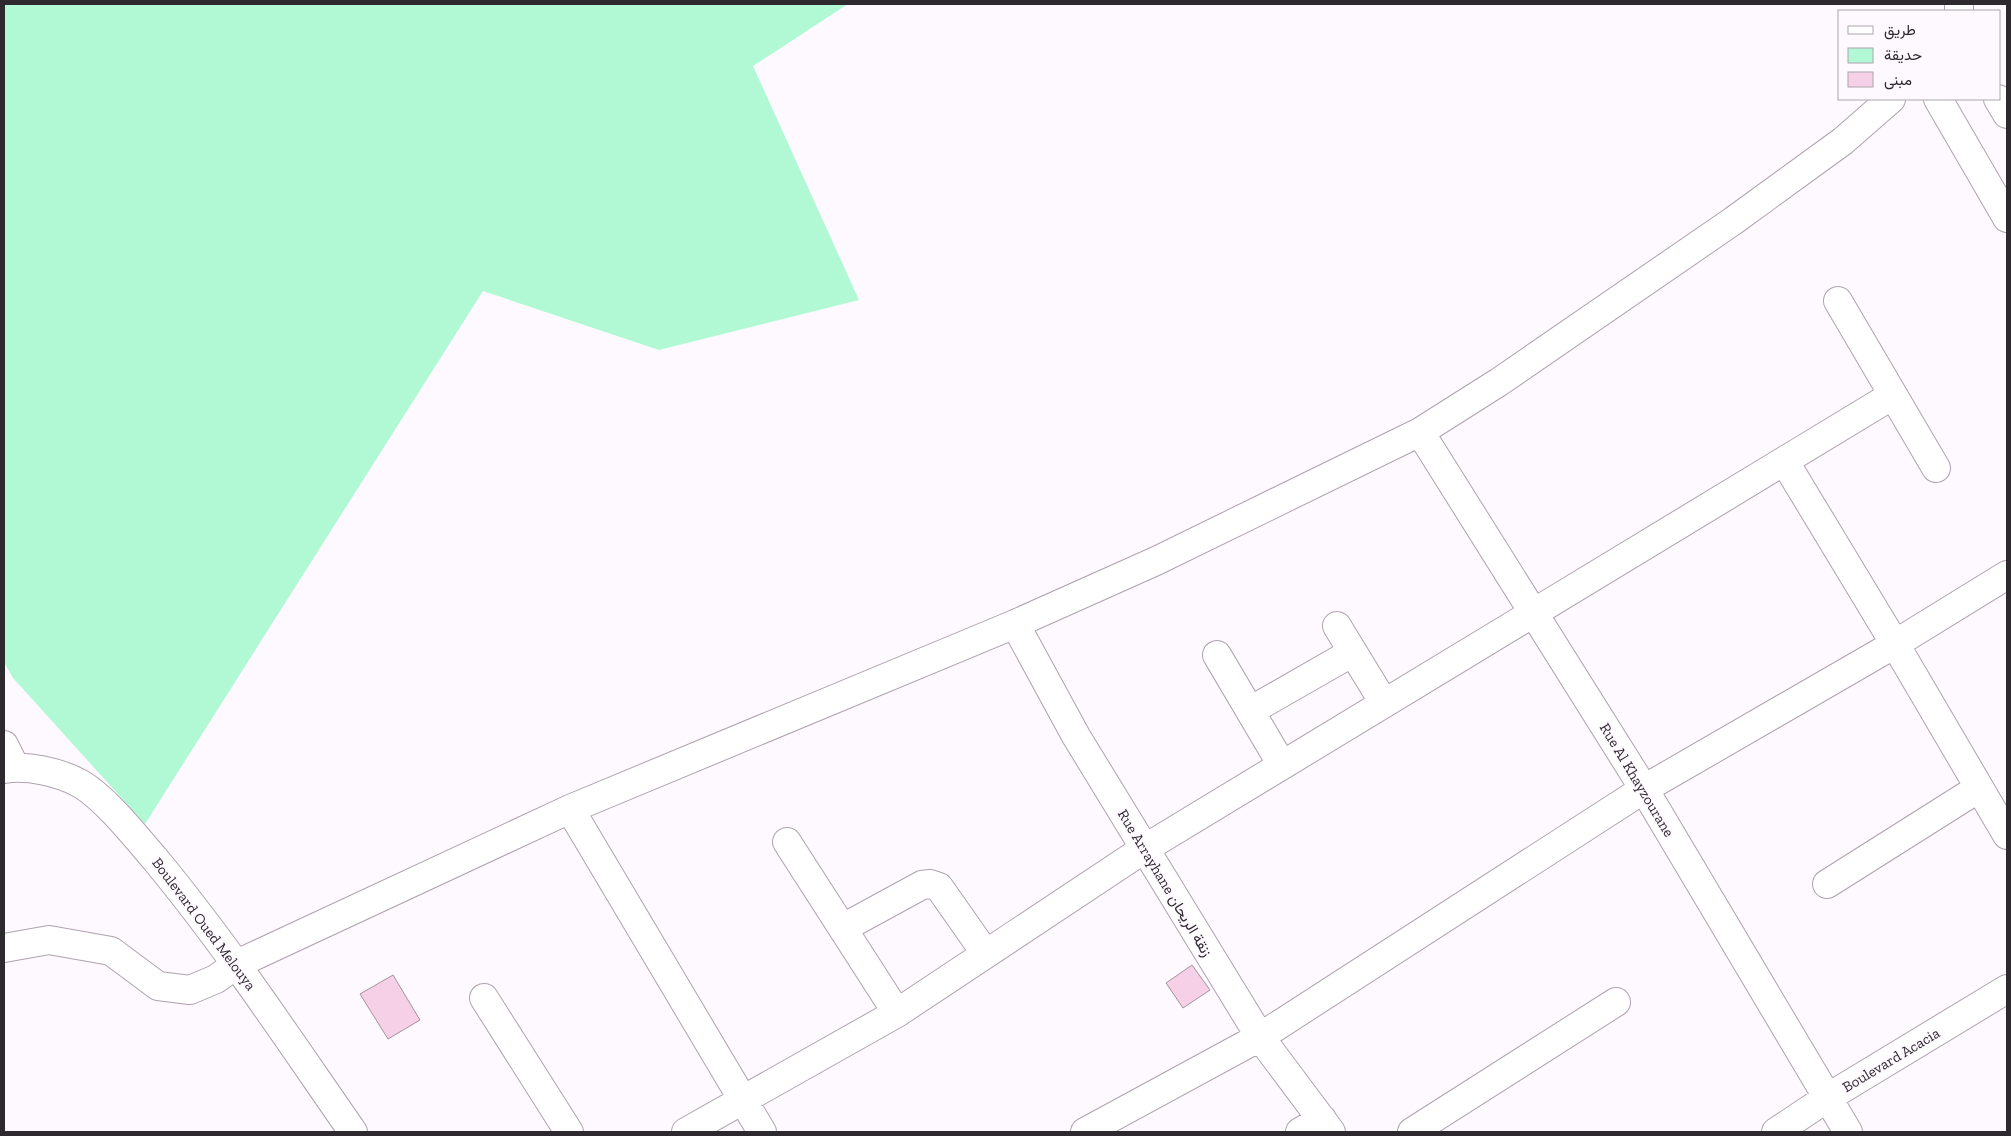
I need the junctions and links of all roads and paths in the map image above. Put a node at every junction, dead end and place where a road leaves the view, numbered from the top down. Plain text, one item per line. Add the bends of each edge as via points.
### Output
1 (1890, 100) edge
2 (1939, 100) edge
3 (1999, 100) edge
4 (2007, 114) edge
5 (2007, 218) edge
6 (1838, 301) dead end
7 (1893, 395) junction
8 (1420, 432) junction
9 (1784, 462) junction
10 (1936, 468) dead end
11 (2007, 575) edge
12 (1533, 612) junction
13 (1015, 624) junction
14 (1337, 626) dead end
15 (1895, 644) junction
16 (1353, 652) junction
17 (1217, 655) dead end
18 (1384, 703) junction
19 (1250, 711) junction
20 (8, 760) edge
21 (1282, 765) junction
22 (1979, 788) junction
23 (1644, 789) junction
24 (570, 809) junction
25 (2007, 835) edge
26 (787, 842) dead end
27 (1144, 849) junction
28 (1827, 884) dead end
29 (843, 928) junction
30 (4, 948) edge
31 (986, 954) junction
32 (237, 964) junction
33 (2007, 989) edge
34 (484, 998) dead end
35 (1616, 1002) dead end
36 (897, 1013) junction
37 (1260, 1037) junction
38 (1827, 1098) junction
39 (742, 1099) junction
40 (1318, 1128) edge
41 (353, 1132) edge
42 (569, 1132) edge
43 (686, 1132) edge
44 (762, 1132) edge
45 (1085, 1132) edge
46 (1412, 1132) edge
47 (1776, 1132) edge
48 (1848, 1132) edge

1 - 8 street via 1843,140 1733,222
2 - 5 street
3 - 4 street
6 - 7 street
7 - 9 street
7 - 10 street
8 - 12 street, Rue Al Khayzourane
8 - 13 street via 1156,561
9 - 12 street
9 - 15 street
11 - 15 street
12 - 18 street
12 - 23 street, Rue Al Khayzourane
13 - 24 street
13 - 27 street, Rue Arrayhane زنقة الريحان via 1076,736
14 - 16 street
15 - 22 street
15 - 23 street
16 - 18 street
16 - 19 street
17 - 19 street
18 - 21 street
19 - 21 street
20 - 32 street, Boulevard Oued Melouya via 81,784 110,808 178,887
21 - 27 street
22 - 25 street
22 - 28 street
23 - 37 street
23 - 38 street, Rue Al Khayzourane
24 - 32 street
24 - 39 street
26 - 29 street
27 - 31 street
27 - 37 street, Rue Arrayhane زنقة الريحان
29 - 31 street via 922,885 930,884 939,887
29 - 36 street
30 - 32 street via 49,940 111,951 158,986 190,990 216,979
31 - 36 street
32 - 41 street, Boulevard Oued Melouya
33 - 38 street, Boulevard Acacia
34 - 42 street
35 - 46 street
36 - 39 street
37 - 40 street, Rue Arrayhane زنقة الريحان
37 - 45 street
38 - 47 street, Boulevard Acacia
38 - 48 street, Rue Al Khayzourane
39 - 43 street
39 - 44 street

